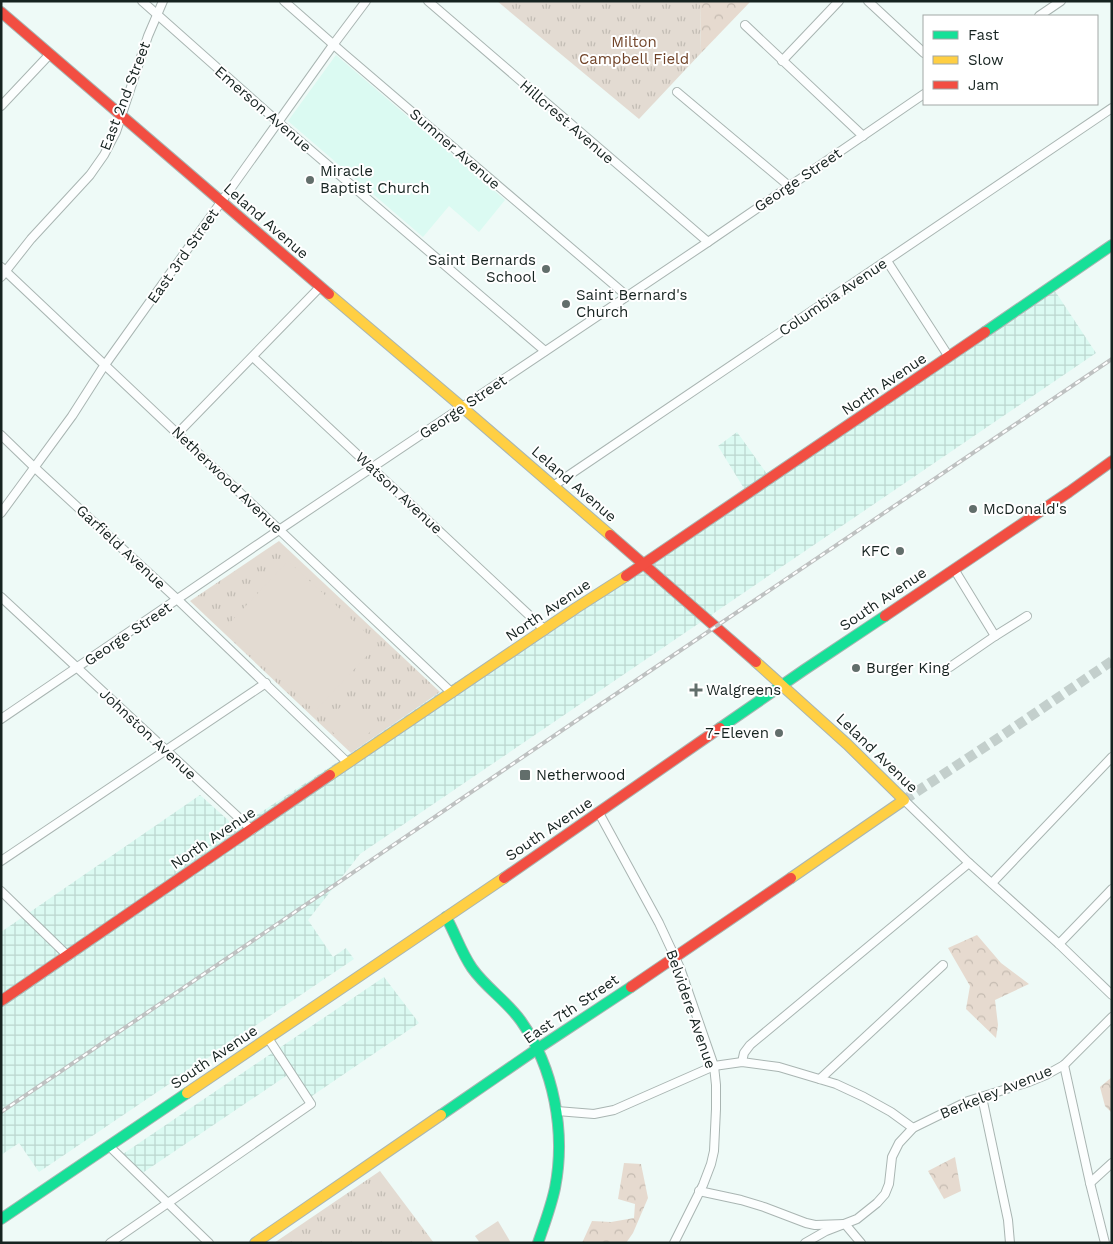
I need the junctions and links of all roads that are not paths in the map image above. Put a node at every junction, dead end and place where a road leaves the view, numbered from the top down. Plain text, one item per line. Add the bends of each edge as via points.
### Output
1 (142, 1) edge
2 (163, 1) edge
3 (284, 1) edge
4 (366, 1) edge
5 (428, 1) edge
6 (839, 1) edge
7 (868, 1) edge
8 (1061, 1) edge
9 (1050, 4) edge
10 (1, 12) edge
11 (156, 15) junction
12 (1040, 15) edge
13 (745, 25) dead end
14 (333, 45) junction
15 (923, 52) edge
16 (50, 54) junction
17 (782, 61) junction
18 (677, 92) dead end
19 (923, 95) edge
20 (1, 106) edge
21 (1112, 108) edge
22 (122, 116) junction
23 (279, 122) junction
24 (862, 136) junction
25 (789, 186) junction
26 (222, 202) junction
27 (708, 242) junction
28 (1112, 245) edge
29 (887, 260) junction
30 (3, 272) edge
31 (320, 287) junction
32 (627, 296) junction
33 (545, 351) junction
34 (253, 357) junction
35 (949, 357) junction
36 (105, 365) junction
37 (462, 407) junction
38 (178, 433) junction
39 (1, 435) edge
40 (1112, 461) edge
41 (34, 467) junction
42 (372, 468) junction
43 (553, 486) junction
44 (1, 513) edge
45 (279, 530) junction
46 (644, 564) junction
47 (954, 569) junction
48 (1, 596) edge
49 (178, 600) junction
50 (1027, 616) dead end
51 (546, 630) junction
52 (995, 636) junction
53 (950, 667) dead end
54 (78, 668) junction
55 (266, 684) junction
56 (783, 685) junction
57 (452, 692) junction
58 (1, 719) edge
59 (166, 750) junction
60 (1112, 757) edge
61 (348, 763) junction
62 (904, 800) junction
63 (599, 813) junction
64 (252, 830) junction
65 (1, 861) edge
66 (969, 863) junction
67 (992, 883) junction
68 (1112, 889) edge
69 (1, 891) edge
70 (446, 917) junction
71 (1059, 944) junction
72 (68, 956) junction
73 (675, 958) junction
74 (942, 965) dead end
75 (1112, 994) edge
76 (1, 1001) edge
77 (1112, 1017) edge
78 (268, 1038) junction
79 (537, 1049) junction
80 (742, 1062) junction
81 (1064, 1065) junction
82 (714, 1066) junction
83 (820, 1079) junction
84 (982, 1097) junction
85 (556, 1111) junction
86 (913, 1128) junction
87 (109, 1146) junction
88 (1112, 1163) edge
89 (1090, 1183) junction
90 (700, 1191) junction
91 (168, 1203) junction
92 (1, 1219) edge
93 (846, 1224) junction
94 (110, 1243) edge
95 (209, 1243) edge
96 (255, 1243) edge
97 (538, 1243) edge
98 (674, 1243) edge
99 (804, 1243) edge
100 (861, 1243) edge
101 (1010, 1243) edge
102 (1105, 1243) edge

1 - 11 street, Emerson Avenue
2 - 11 street, East 2nd Street
3 - 14 street, Sumner Avenue
4 - 14 street, East 3rd Street
5 - 27 street, Hillcrest Avenue
6 - 17 street
7 - 15 street
8 - 9 street
9 - 12 street
10 - 16 street, Leland Avenue
11 - 22 street, East 2nd Street
11 - 23 street, Emerson Avenue
13 - 17 street
14 - 23 street, East 3rd Street
14 - 32 street, Sumner Avenue
16 - 20 street
16 - 22 street, Leland Avenue
17 - 24 street
18 - 25 street
19 - 24 street, George Street
21 - 29 street, Columbia Avenue
22 - 26 street, Leland Avenue
22 - 30 street, East 2nd Street via 98,165
23 - 26 street, East 3rd Street
23 - 33 street, Emerson Avenue
24 - 25 street, George Street
25 - 27 street, George Street
26 - 31 street, Leland Avenue
26 - 36 street, East 3rd Street
27 - 32 street, George Street
28 - 35 street, North Avenue
29 - 35 street
29 - 43 street, Columbia Avenue
30 - 36 street, Netherwood Avenue
31 - 34 street
31 - 37 street, Leland Avenue
32 - 33 street, George Street
33 - 37 street, George Street
34 - 38 street
34 - 42 street, Watson Avenue
35 - 46 street, North Avenue
36 - 38 street, Netherwood Avenue
36 - 41 street, East 3rd Street
37 - 42 street, George Street
37 - 43 street, Leland Avenue
38 - 45 street, Netherwood Avenue
39 - 41 street, Garfield Avenue
40 - 47 street, South Avenue
41 - 44 street, East 3rd Street
41 - 49 street, Garfield Avenue
42 - 45 street, George Street
42 - 51 street, Watson Avenue
43 - 46 street, Leland Avenue
45 - 49 street, George Street
45 - 57 street, Netherwood Avenue
46 - 51 street, North Avenue
46 - 56 street, Leland Avenue
47 - 52 street
47 - 56 street, South Avenue
48 - 54 street, Johnston Avenue
49 - 54 street, George Street
49 - 55 street, Garfield Avenue
50 - 52 street
51 - 57 street, North Avenue
52 - 53 street
54 - 58 street, George Street
54 - 59 street, Johnston Avenue
55 - 59 street
55 - 61 street, Garfield Avenue
56 - 62 street, Leland Avenue
56 - 63 street, South Avenue
57 - 61 street, North Avenue
59 - 64 street, Johnston Avenue
59 - 65 street
60 - 67 street
61 - 64 street, North Avenue
62 - 66 street, Leland Avenue
62 - 73 street, East 7th Street
63 - 70 street, South Avenue
63 - 73 street, Belvidere Avenue via 660,923
64 - 72 street, North Avenue
66 - 67 street, Leland Avenue
66 - 80 street via 750,1045
67 - 71 street, Leland Avenue
68 - 71 street
69 - 72 street
70 - 78 street, South Avenue
70 - 79 street via 473,969 514,1010
71 - 75 street, Leland Avenue
72 - 76 street, North Avenue
73 - 79 street, East 7th Street
73 - 82 street, Belvidere Avenue
74 - 83 street
77 - 81 street, Berkeley Avenue
78 - 87 street, South Avenue
78 - 91 street via 311,1104
79 - 85 street via 549,1076
79 - 96 street, East 7th Street
80 - 82 street
80 - 83 street via 779,1067
81 - 84 street, Berkeley Avenue via 1029,1082
81 - 89 street
82 - 85 street via 614,1110 594,1114
82 - 90 street, Belvidere Avenue via 714,1151
83 - 86 street via 864,1097
84 - 86 street, Berkeley Avenue
84 - 101 street
85 - 97 street via 559,1158 556,1181
86 - 93 street, Berkeley Avenue via 899,1143 892,1157 885,1194 867,1212
87 - 91 street
87 - 92 street, South Avenue
88 - 89 street
89 - 102 street
90 - 93 street via 749,1202 815,1226
90 - 98 street, Belvidere Avenue
91 - 94 street
91 - 95 street
93 - 99 street, Berkeley Avenue
93 - 100 street

